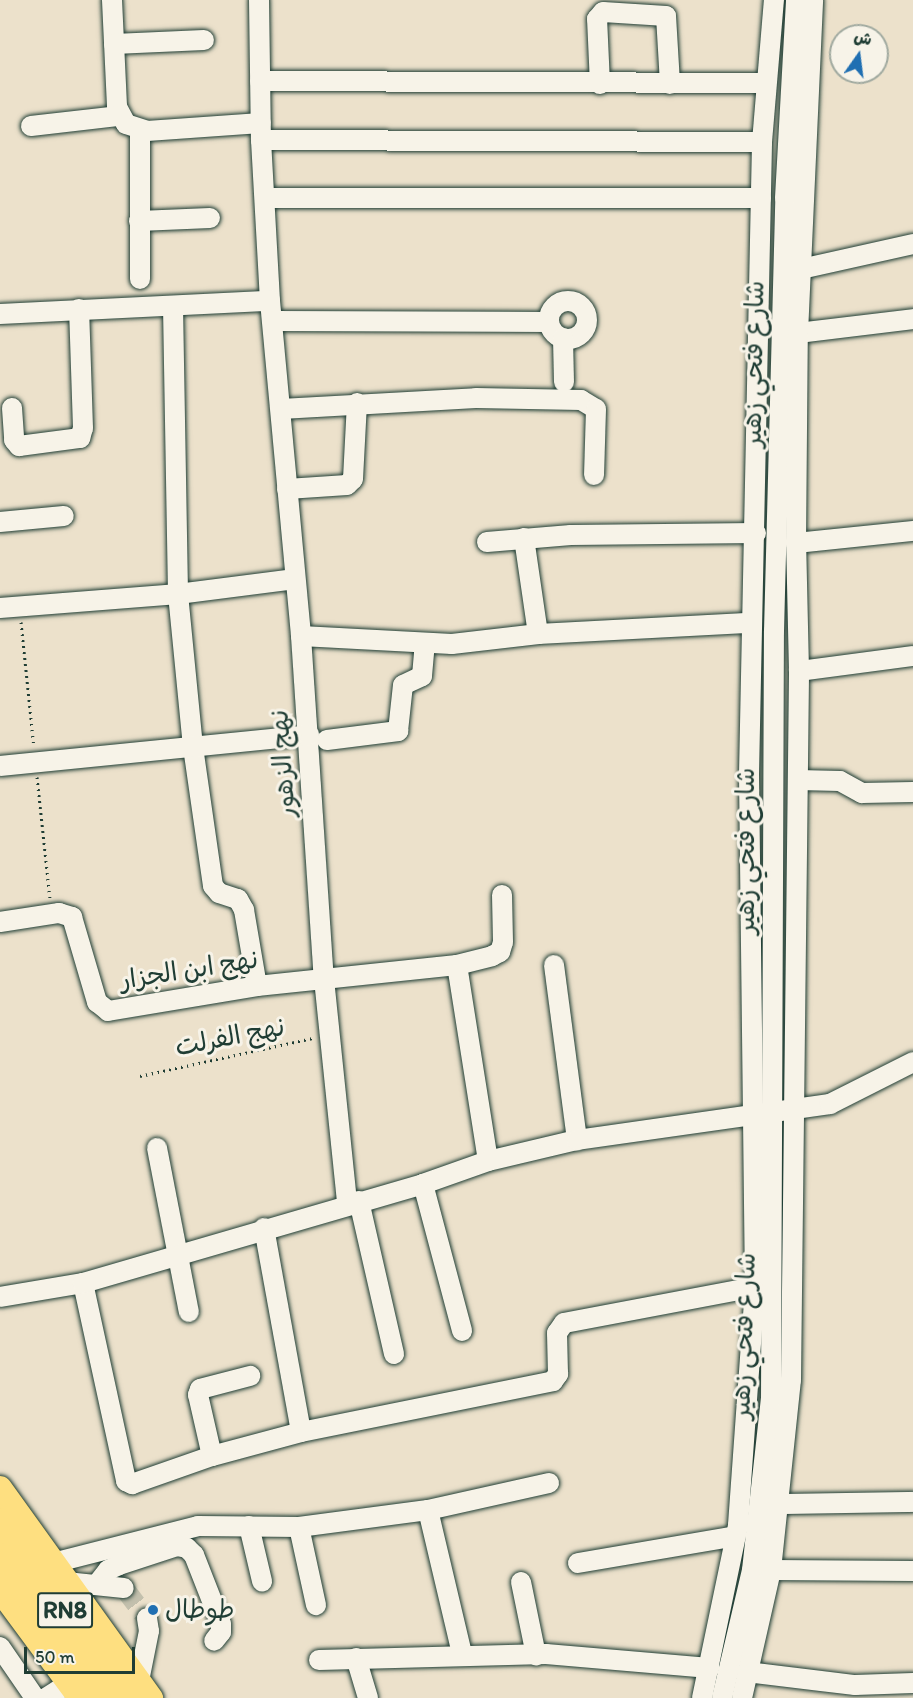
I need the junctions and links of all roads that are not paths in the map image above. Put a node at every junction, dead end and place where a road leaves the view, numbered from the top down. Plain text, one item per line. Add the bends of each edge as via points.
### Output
1 (112, 0) edge
2 (260, 0) edge
3 (774, 0) edge
4 (796, 0) edge
5 (813, 0) edge
6 (204, 40) dead end
7 (114, 44) junction
8 (260, 81) junction
9 (766, 83) junction
10 (600, 84) junction
11 (670, 84) junction
12 (119, 116) junction
13 (31, 126) dead end
14 (140, 130) junction
15 (261, 132) junction
16 (762, 142) junction
17 (265, 198) junction
18 (760, 198) junction
19 (210, 218) dead end
20 (139, 221) junction
21 (913, 244) edge
22 (801, 269) junction
23 (140, 279) dead end
24 (173, 306) junction
25 (79, 309) junction
26 (272, 311) junction
27 (0, 315) edge
28 (913, 320) edge
29 (549, 322) junction
30 (798, 333) junction
31 (563, 338) junction
32 (564, 382) dead end
33 (357, 403) junction
34 (12, 408) dead end
35 (281, 409) junction
36 (594, 475) dead end
37 (287, 489) junction
38 (64, 516) dead end
39 (0, 522) edge
40 (913, 531) edge
41 (756, 533) junction
42 (524, 538) junction
43 (488, 542) dead end
44 (796, 543) junction
45 (295, 579) junction
46 (178, 594) junction
47 (0, 608) edge
48 (751, 624) junction
49 (538, 634) junction
50 (301, 636) junction
51 (425, 644) junction
52 (913, 656) edge
53 (799, 670) junction
54 (318, 737) junction
55 (193, 747) junction
56 (0, 766) edge
57 (798, 780) junction
58 (913, 792) edge
59 (502, 895) dead end
60 (0, 922) edge
61 (457, 965) junction
62 (554, 965) dead end
63 (324, 978) junction
64 (257, 986) junction
65 (913, 1062) edge
66 (794, 1112) junction
67 (763, 1115) junction
68 (577, 1140) junction
69 (157, 1148) dead end
70 (488, 1161) junction
71 (423, 1184) junction
72 (353, 1202) junction
73 (264, 1228) junction
74 (179, 1252) junction
75 (83, 1283) junction
76 (755, 1287) junction
77 (0, 1297) edge
78 (189, 1311) dead end
79 (462, 1331) dead end
80 (394, 1354) dead end
81 (250, 1377) dead end
82 (301, 1432) junction
83 (212, 1456) junction
84 (549, 1483) dead end
85 (0, 1488) edge
86 (913, 1502) edge
87 (779, 1504) junction
88 (428, 1510) junction
89 (0, 1522) edge
90 (249, 1526) junction
91 (299, 1527) junction
92 (736, 1536) junction
93 (578, 1563) dead end
94 (3, 1569) edge
95 (771, 1570) junction
96 (913, 1571) edge
97 (60, 1573) junction
98 (262, 1581) dead end
99 (521, 1582) dead end
100 (98, 1583) junction
101 (124, 1588) tunnel mouth
102 (316, 1605) dead end
103 (147, 1618) tunnel mouth
104 (214, 1641) dead end
105 (0, 1647) edge
106 (462, 1654) junction
107 (536, 1655) junction
108 (356, 1658) junction
109 (319, 1660) dead end
110 (709, 1668) junction
111 (747, 1672) junction
112 (913, 1683) edge
113 (75, 1690) edge
114 (140, 1692) edge
115 (36, 1698) edge
116 (46, 1698) edge
117 (105, 1698) edge
118 (368, 1698) edge
119 (702, 1698) edge
120 (722, 1698) edge
121 (742, 1698) edge

1 - 7 street
2 - 8 street, نهج الزهور
3 - 9 street
4 - 67 street, شارع فتحي زهير via 785,198
5 - 22 street, شارع فتحي زهير
6 - 7 street
7 - 12 street
8 - 10 street
8 - 15 street, نهج الزهور
9 - 11 street
9 - 16 street
10 - 11 street
10 - 11 street via 597,19 603,12 666,16
12 - 13 street
12 - 14 street
14 - 15 street
14 - 20 street
15 - 16 street
15 - 17 street, نهج الزهور
16 - 18 street
17 - 18 street
17 - 26 street, نهج الزهور
18 - 41 street
19 - 20 street
20 - 23 street
21 - 22 street
22 - 30 street, شارع فتحي زهير
24 - 25 street
24 - 26 street
24 - 46 street
25 - 27 street
25 - 34 street via 83,428 80,438 19,446 14,440
26 - 29 street
26 - 35 street, نهج الزهور
28 - 30 street
29 - 31 street via 553,332
29 - 31 street via 556,304 569,300 581,305 588,316 586,329 576,338
30 - 44 street, شارع فتحي زهير
31 - 32 street
33 - 35 street
33 - 36 street via 476,398 581,400 596,409
33 - 37 street via 353,478 347,484
35 - 37 street, نهج الزهور
37 - 45 street, نهج الزهور
38 - 39 street
40 - 44 street
41 - 42 street
41 - 48 street
42 - 43 street
42 - 49 street
44 - 53 street, شارع فتحي زهير
45 - 46 street
45 - 50 street, نهج الزهور
46 - 47 street
46 - 55 street
48 - 49 street
48 - 67 street via 749,774
49 - 51 street
50 - 51 street
50 - 54 street, نهج الزهور
51 - 54 street via 422,675 403,685 398,731
52 - 53 street
53 - 57 street, شارع فتحي زهير
54 - 55 street
54 - 63 street, نهج الزهور
55 - 56 street
55 - 64 street via 213,886 219,893 238,899 244,910
57 - 58 street via 840,781 862,793
57 - 66 street, شارع فتحي زهير
59 - 61 street, نهج ابن الجزار via 500,952
60 - 64 street, نهج ابن الجزار via 67,913 76,923 97,1002 108,1011
61 - 63 street, نهج ابن الجزار
61 - 70 street
62 - 68 street
63 - 64 street, نهج ابن الجزار
63 - 72 street, نهج الزهور
65 - 66 street via 844,1099
66 - 67 street
66 - 87 street, شارع فتحي زهير via 791,1380
67 - 68 street
67 - 76 street
67 - 120 street, شارع فتحي زهير via 771,1399 752,1570
68 - 70 street
69 - 74 street
70 - 71 street
71 - 72 street
71 - 79 street
72 - 73 street
72 - 80 street, نهج الزهور
73 - 74 street
73 - 82 street
74 - 75 street
74 - 78 street
75 - 77 street
75 - 83 street via 126,1481 132,1484
76 - 82 street via 564,1323 557,1333 558,1374 553,1381
76 - 92 street
81 - 83 street via 200,1389 198,1395
82 - 83 street
84 - 88 street
85 - 97 main road
86 - 87 street
87 - 95 street, شارع فتحي زهير
88 - 91 street
88 - 106 street
89 - 114 highway, RN8
90 - 91 street
90 - 97 street via 198,1526
90 - 98 street
91 - 102 street
92 - 93 street
92 - 110 street
94 - 113 main road
94 - 117 highway, RN8
95 - 96 street
95 - 111 street, شارع فتحي زهير
97 - 100 street
97 - 114 main road
99 - 107 street
100 - 101 street
100 - 104 street via 108,1570 119,1565 177,1546 186,1548 194,1555 220,1624 221,1632
103 - 114 street via 149,1631
105 - 115 street
106 - 107 street
106 - 108 street
107 - 110 street
108 - 109 street
108 - 118 street
110 - 119 street
111 - 112 street via 855,1685
111 - 121 street, شارع فتحي زهير
113 - 116 street

